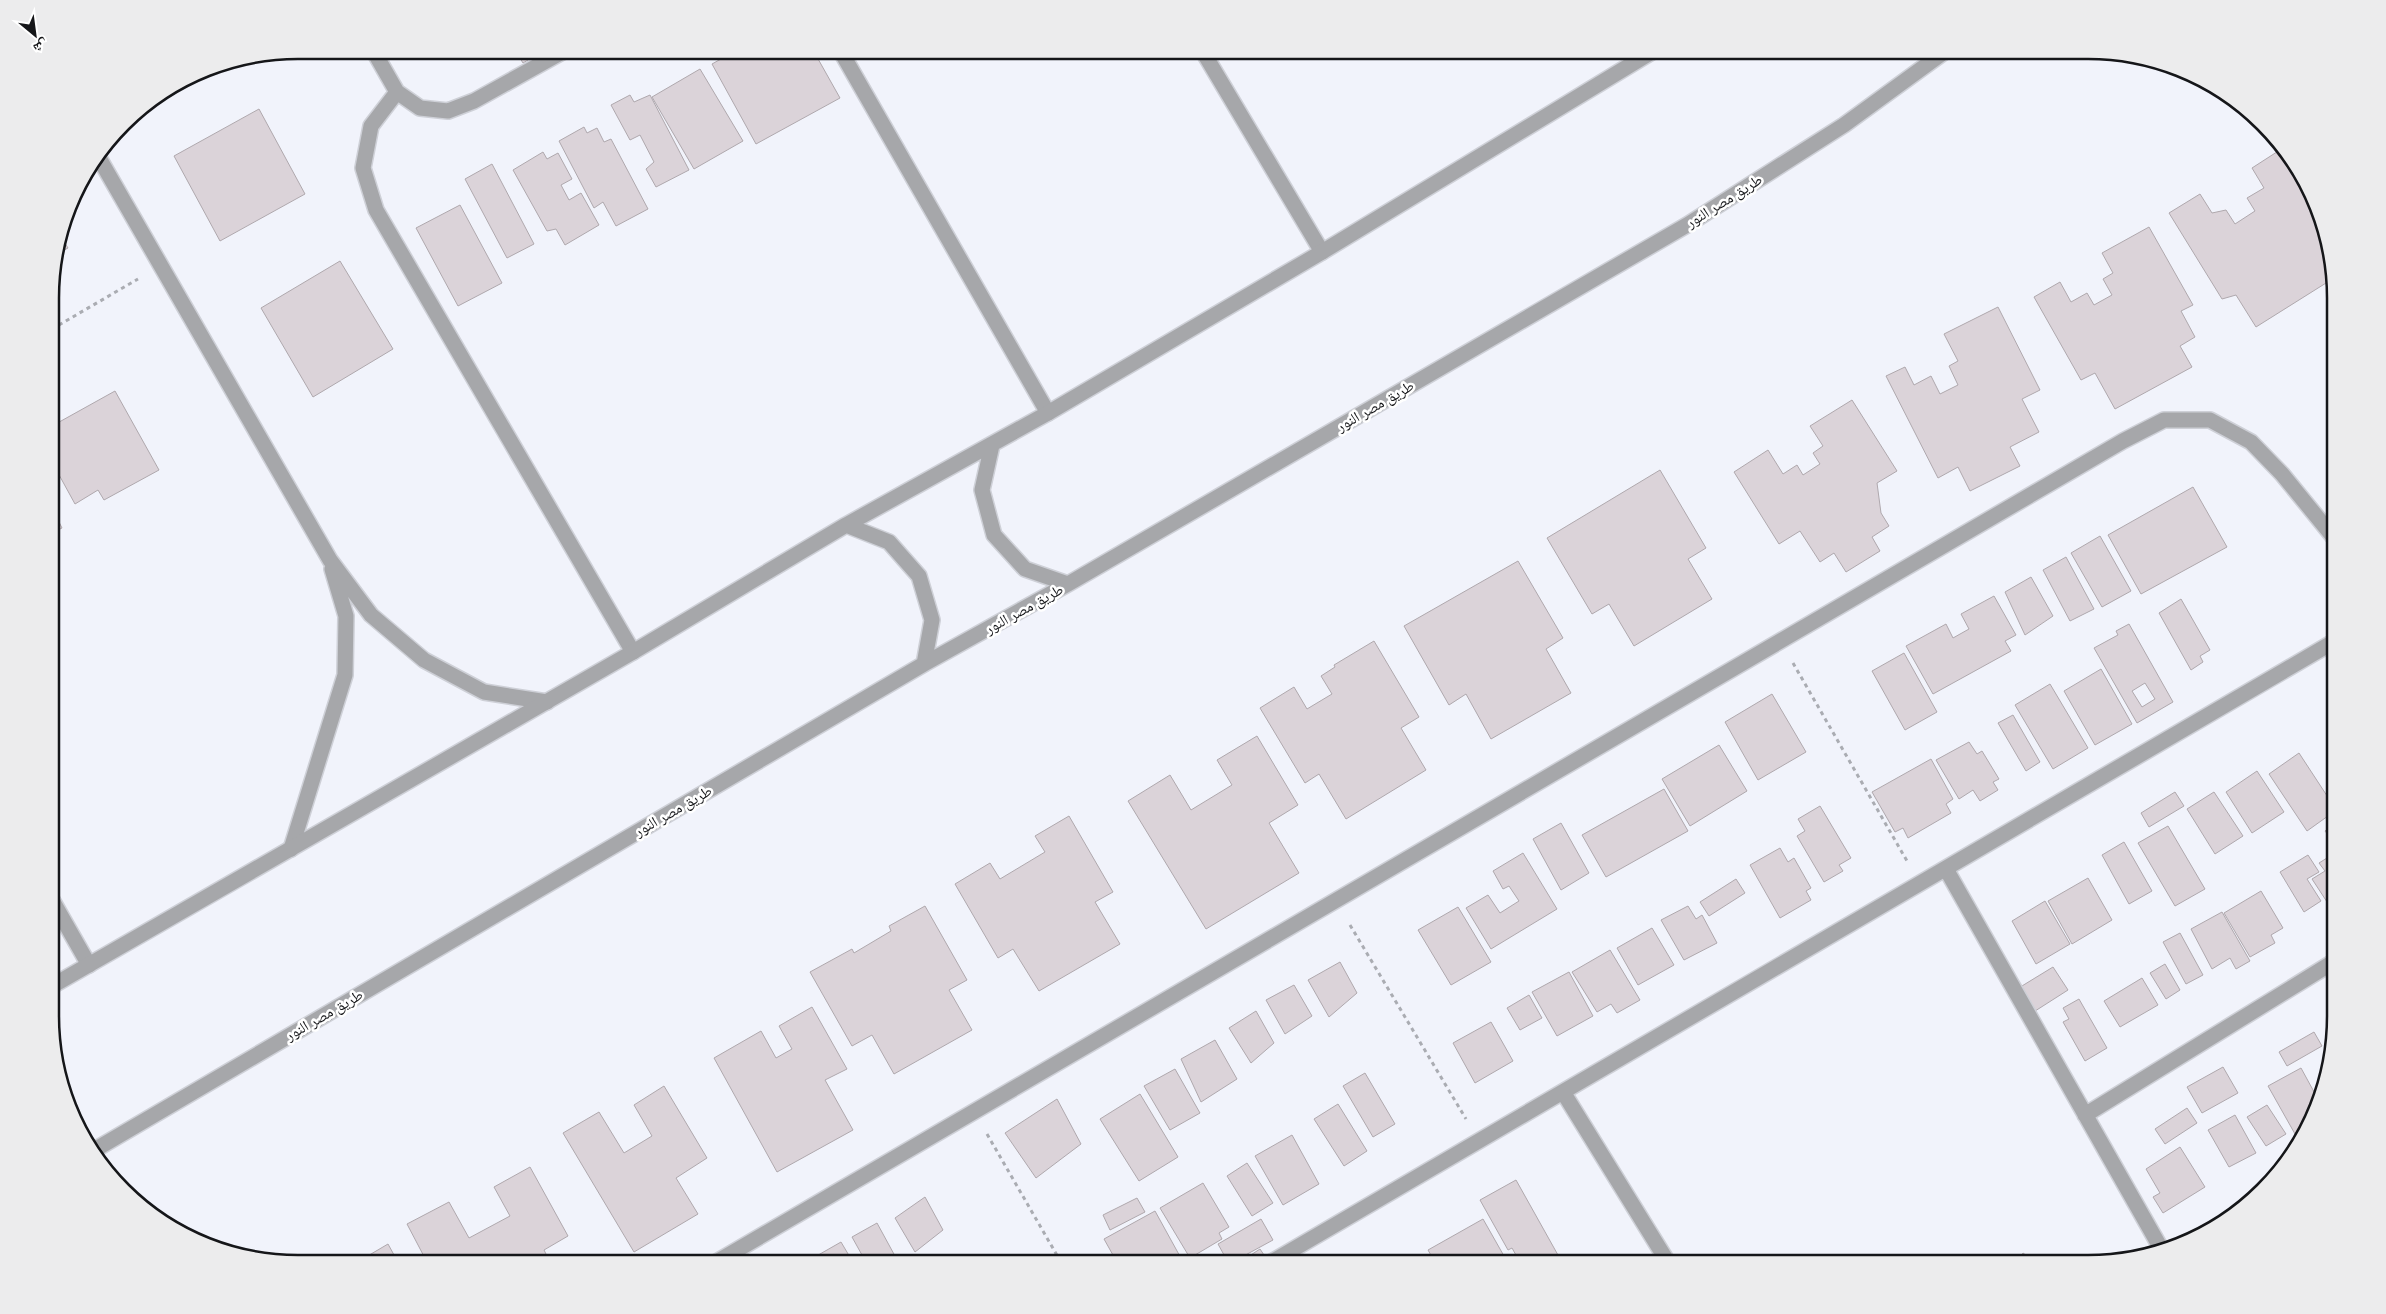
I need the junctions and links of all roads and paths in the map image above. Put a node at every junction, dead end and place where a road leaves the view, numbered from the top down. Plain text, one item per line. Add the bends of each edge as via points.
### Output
1 (378, 59) edge
2 (550, 59) edge
3 (845, 59) edge
4 (1207, 59) edge
5 (1640, 59) edge
6 (1935, 59) edge
7 (397, 92) junction
8 (101, 163) edge
9 (1322, 252) junction
10 (160, 266) junction
11 (59, 325) edge
12 (1048, 413) junction
13 (992, 445) junction
14 (846, 526) junction
15 (2327, 528) edge
16 (330, 560) junction
17 (1068, 584) junction
18 (1781, 642) junction
19 (2327, 646) edge
20 (633, 652) junction
21 (924, 664) junction
22 (547, 702) junction
23 (291, 849) junction
24 (1946, 868) junction
25 (1920, 884) junction
26 (1336, 902) junction
27 (59, 912) edge
28 (89, 965) junction
29 (2327, 967) edge
30 (59, 982) edge
31 (1563, 1092) junction
32 (974, 1112) junction
33 (2085, 1115) junction
34 (1479, 1140) junction
35 (98, 1148) edge
36 (2159, 1245) edge
37 (728, 1255) edge
38 (1057, 1255) edge
39 (1283, 1255) edge
40 (1663, 1255) edge

1 - 7 street
2 - 7 street via 474,101 448,111 420,108
3 - 12 street
4 - 9 street
5 - 9 street
6 - 17 street, طريق مصر النور via 1844,125 1688,225
7 - 20 street via 370,126 363,168 376,210
8 - 10 street
9 - 12 street
10 - 11 path
10 - 16 street
12 - 13 street
13 - 14 street
13 - 17 street via 982,490 994,535 1025,569
14 - 20 street
14 - 21 street via 889,542 919,576 932,620
15 - 18 street via 2251,442 2210,420 2164,420
16 - 22 street via 371,615 424,660 484,692
16 - 23 street via 346,616 345,675
17 - 21 street, طريق مصر النور
18 - 25 path
18 - 26 street
19 - 24 street
20 - 22 street
21 - 35 street, طريق مصر النور
22 - 23 street
23 - 28 street
24 - 25 street
24 - 33 street
25 - 31 street
26 - 32 street
26 - 34 path
27 - 28 street
28 - 30 street
29 - 33 street
31 - 34 street
31 - 40 street
32 - 37 street
32 - 38 path
33 - 36 street
34 - 39 street

